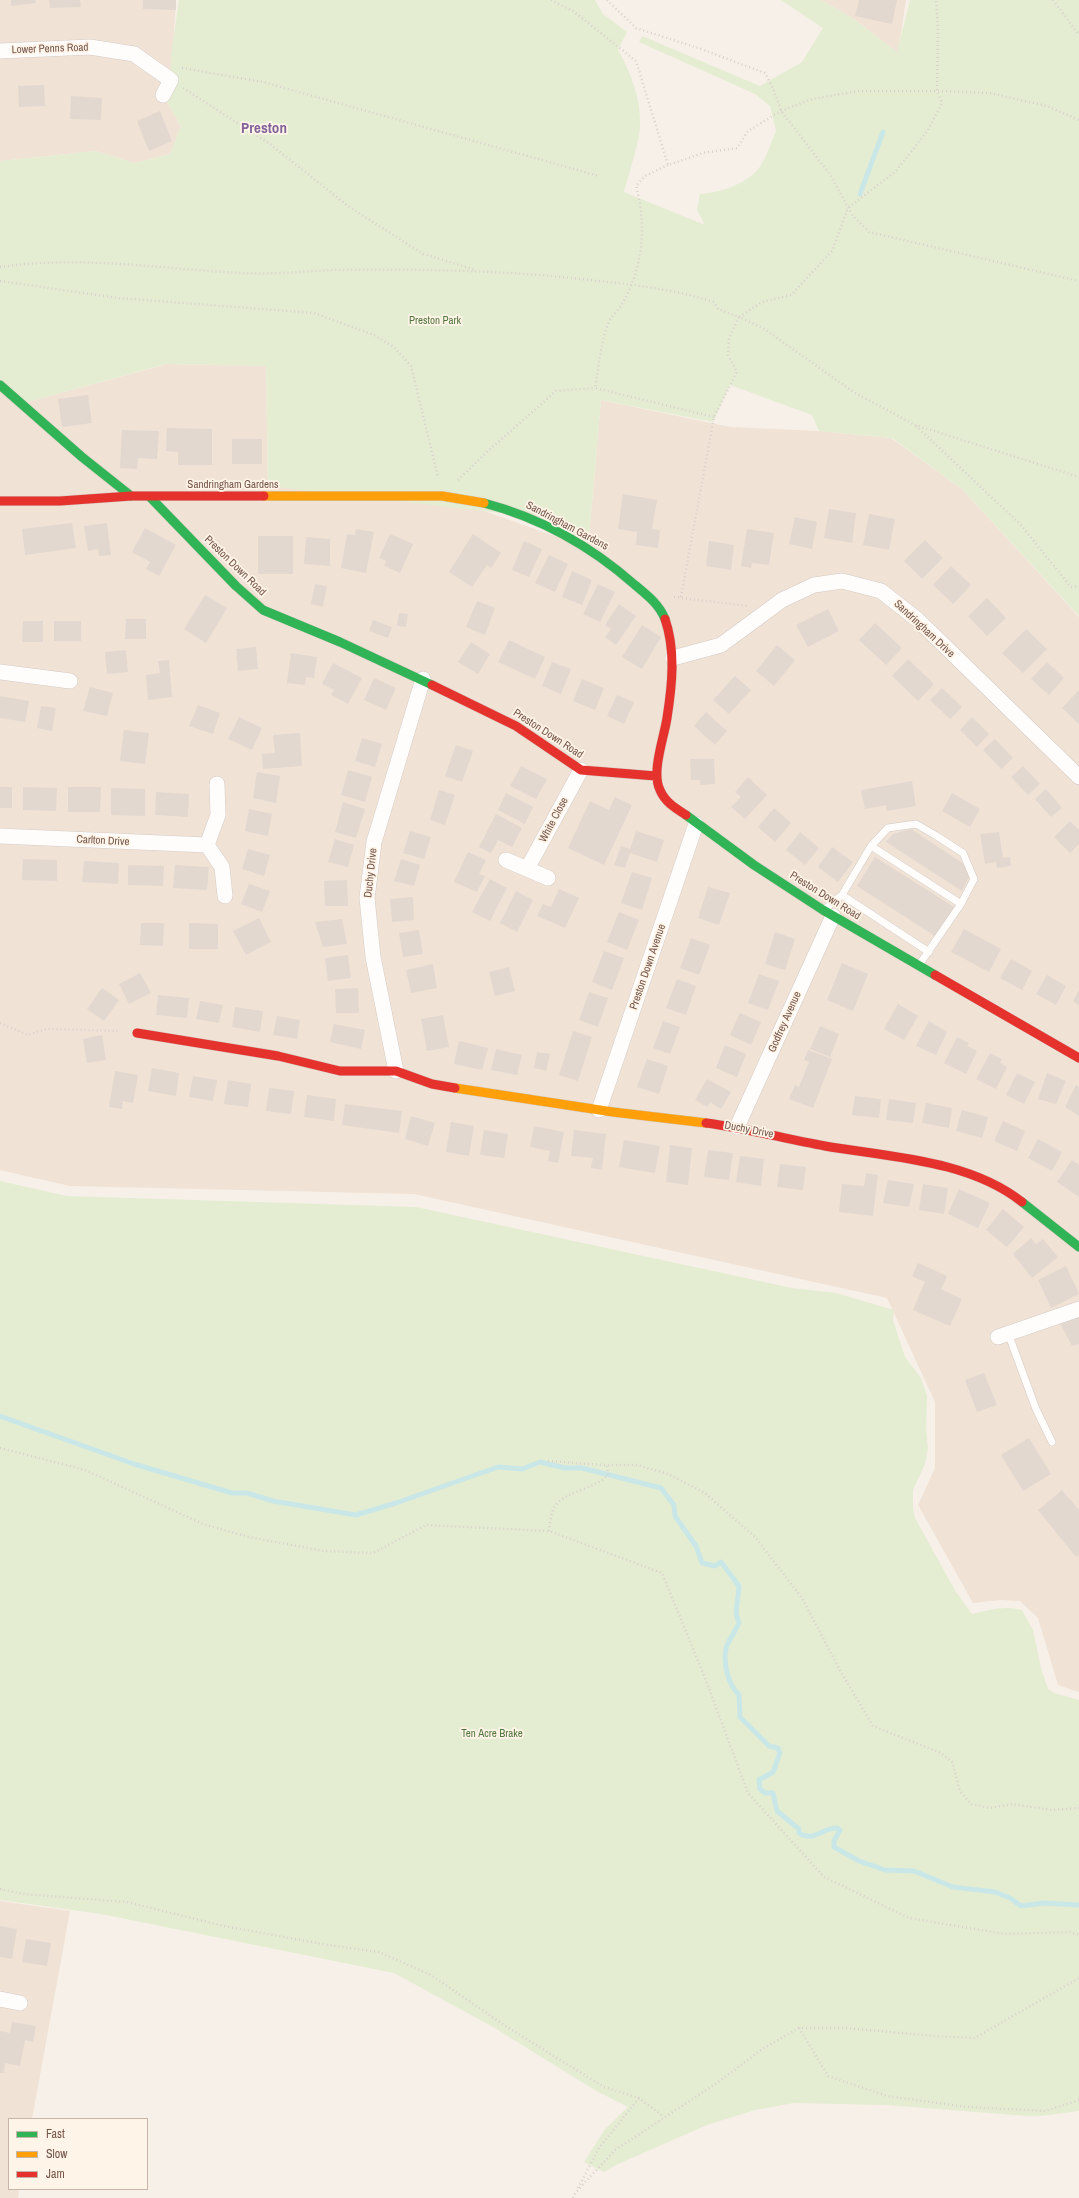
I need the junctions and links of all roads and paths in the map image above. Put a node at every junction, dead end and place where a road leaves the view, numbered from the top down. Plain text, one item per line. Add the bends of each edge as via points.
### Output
1 (551, 0) edge
2 (607, 0) edge
3 (936, 0) edge
4 (1053, 0) edge
5 (1079, 35) edge
6 (0, 51) edge
7 (165, 76) junction
8 (937, 91) junction
9 (163, 95) dead end
10 (780, 111) junction
11 (1079, 120) edge
12 (668, 165) junction
13 (599, 176) dead end
14 (848, 208) junction
15 (0, 267) edge
16 (480, 271) junction
17 (0, 281) edge
18 (1079, 281) edge
19 (631, 284) junction
20 (739, 316) junction
21 (0, 385) edge
22 (595, 388) junction
23 (714, 417) junction
24 (915, 425) junction
25 (1079, 477) edge
26 (131, 496) junction
27 (442, 496) junction
28 (150, 497) junction
29 (0, 501) edge
30 (1079, 586) edge
31 (681, 597) junction
32 (649, 598) junction
33 (772, 609) junction
34 (673, 658) junction
35 (0, 672) edge
36 (423, 679) junction
37 (70, 681) dead end
38 (581, 770) junction
39 (656, 776) junction
40 (1079, 777) edge
41 (217, 784) dead end
42 (696, 824) junction
43 (0, 836) edge
44 (207, 845) junction
45 (871, 846) junction
46 (506, 860) dead end
47 (527, 869) junction
48 (548, 878) dead end
49 (842, 895) junction
50 (224, 896) dead end
51 (961, 904) junction
52 (828, 913) junction
53 (929, 952) junction
54 (918, 966) junction
55 (0, 1023) edge
56 (137, 1033) joint
57 (1079, 1058) edge
58 (396, 1072) junction
59 (599, 1110) junction
60 (737, 1127) junction
61 (1079, 1247) edge
62 (1079, 1309) edge
63 (1003, 1335) joint
64 (1052, 1442) dead end
65 (0, 1448) edge
66 (548, 1461) dead end
67 (608, 1465) junction
68 (549, 1530) junction
69 (1079, 1808) edge
70 (0, 1889) edge
71 (1079, 1935) edge
72 (1079, 1978) edge
73 (0, 1999) edge
74 (20, 2003) dead end
75 (799, 2028) junction
76 (639, 2098) junction
77 (1079, 2100) edge
78 (664, 2117) junction
79 (576, 2192) junction
80 (573, 2198) edge

1 - 12 path via 573,11 636,61
2 - 10 path via 636,28 764,73 773,88
3 - 8 path
4 - 5 path
6 - 7 street, Lower Penns Road via 90,47 134,54
7 - 9 street
7 - 13 path via 171,66 263,82
7 - 16 path via 270,144 348,206 423,254
8 - 10 path via 859,91 812,99
8 - 11 path via 989,93 1047,106
8 - 14 path via 942,103 924,136 896,171
10 - 12 path via 748,131 737,148 703,153
10 - 14 path via 829,173
12 - 19 path via 645,176 636,186 642,207 643,231 641,253
14 - 18 path via 869,232
14 - 20 path via 832,251 791,295 762,302
15 - 16 path via 34,263 108,263 242,273 334,270
16 - 19 path via 562,276
17 - 27 path via 118,298 314,313 374,335 394,347 412,366
19 - 20 path via 695,296 714,302 718,309
19 - 22 path via 622,304 608,322
20 - 23 path via 730,338 728,355 737,372
20 - 24 path via 762,328 855,393
21 - 26 street
22 - 23 path
22 - 27 path via 556,391
23 - 31 path
24 - 25 path
24 - 30 path via 1020,524 1071,587
26 - 28 street, Sandringham Gardens
26 - 29 street, Sandringham Gardens via 60,501
27 - 28 street, Sandringham Gardens
27 - 32 street, Sandringham Gardens via 485,503 526,516 588,548 617,568
28 - 36 street, Preston Down Road via 236,586 263,610
31 - 32 path
31 - 33 path
32 - 34 street, Sandringham Gardens via 660,608 667,621
33 - 34 street, Sandringham Drive via 721,645
33 - 40 street, Sandringham Drive via 782,600 814,585 842,581 881,591 918,620
34 - 39 street, Sandringham Gardens
35 - 37 street
36 - 38 street, Preston Down Road via 516,726
36 - 58 street, Duchy Drive via 374,842 367,898 374,957
38 - 39 street, Preston Down Road
38 - 47 street, White Close
39 - 42 street, Preston Down Road via 665,800
41 - 44 street via 218,815
42 - 52 street, Preston Down Road
42 - 59 street, Preston Down Avenue
43 - 44 street, Carlton Drive
44 - 50 street via 222,867
45 - 49 lane
45 - 51 lane
45 - 51 lane via 888,828 916,824 964,853 974,879
46 - 47 street
47 - 48 street
49 - 52 lane
49 - 53 lane
51 - 53 lane
52 - 54 street, Preston Down Road
52 - 60 street, Godfrey Avenue
53 - 54 lane
54 - 57 street, Preston Down Road
55 - 56 path via 28,1035 46,1029 116,1030
56 - 58 street, Duchy Drive via 278,1056 340,1071
58 - 59 street, Duchy Drive via 432,1084
59 - 60 street, Duchy Drive
60 - 61 street, Duchy Drive via 974,1174 1007,1190
62 - 63 street
63 - 64 lane
65 - 68 path via 85,1470 203,1524 249,1537 324,1551 373,1553 426,1525
66 - 67 path
67 - 68 path via 608,1475 601,1483 577,1490 555,1507
67 - 69 path via 637,1465 668,1474 705,1493 755,1537 802,1598 873,1726 941,1753 952,1762 960,1791 971,1804 990,1808 1012,1804 1052,1810
68 - 71 path via 662,1574 707,1682 748,1793 824,1877 909,1918 1004,1934 1070,1932
70 - 76 path via 23,1894 127,1902 224,1926 379,1952 431,1975 507,2027 604,2087
72 - 75 path via 976,2038 845,2028
73 - 74 street
75 - 77 path via 828,2076 886,2096 967,2107 1045,2111
75 - 78 path via 761,2050 717,2083
76 - 78 path
76 - 79 path via 599,2148
78 - 79 path via 615,2150
79 - 80 path

